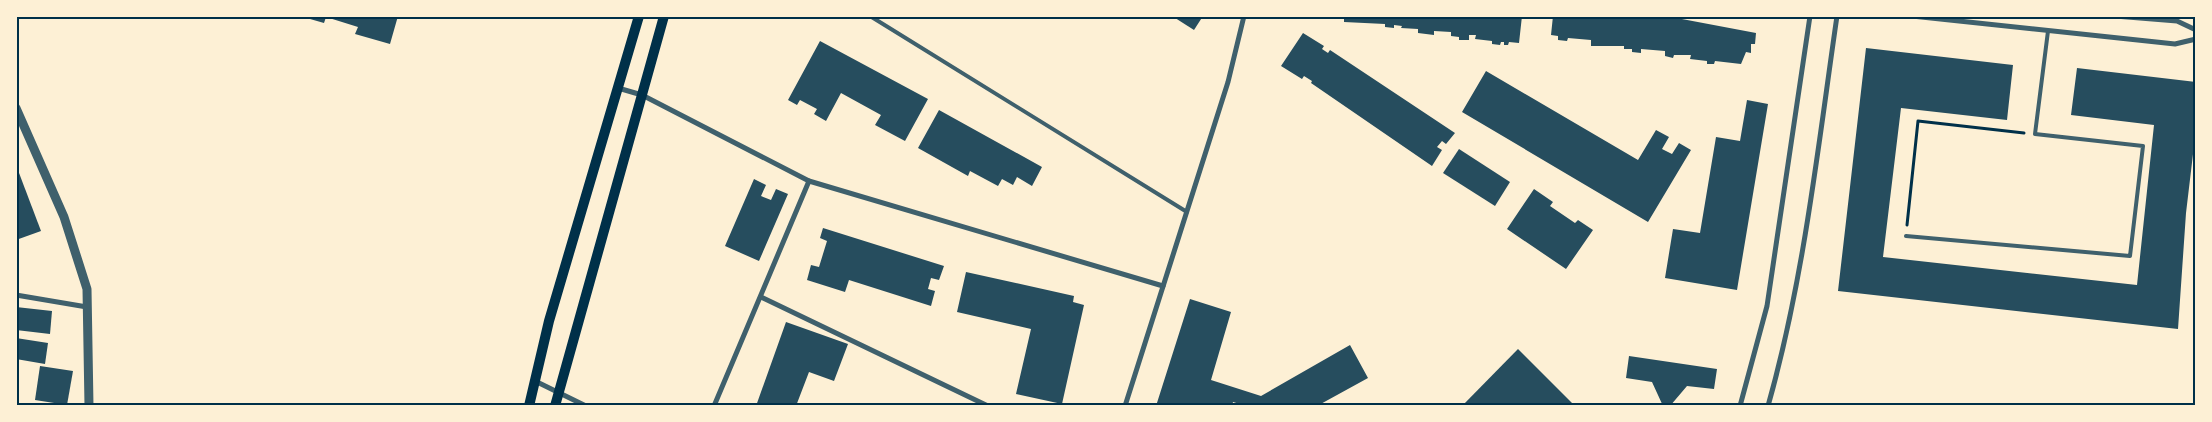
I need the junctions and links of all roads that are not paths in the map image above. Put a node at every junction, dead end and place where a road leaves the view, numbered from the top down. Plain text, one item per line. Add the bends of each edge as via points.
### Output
1 (639, 16) edge
2 (664, 16) edge
3 (870, 16) edge
4 (1244, 16) edge
5 (1810, 16) edge
6 (1837, 16) edge
7 (1912, 16) edge
8 (2116, 16) edge
9 (2196, 30) edge
10 (2048, 31) junction
11 (2196, 39) edge
12 (617, 88) junction
13 (642, 95) junction
14 (16, 108) edge
15 (809, 181) junction
16 (1187, 212) junction
17 (1906, 236) road end
18 (1163, 286) junction
19 (16, 295) edge
20 (761, 297) junction
21 (87, 308) junction
22 (535, 381) junction
23 (560, 392) junction
24 (89, 406) edge
25 (529, 406) edge
26 (555, 406) edge
27 (586, 406) edge
28 (714, 406) edge
29 (988, 406) edge
30 (1125, 406) edge
31 (1740, 406) edge
32 (1768, 406) edge

1 - 12 main road
2 - 13 main road
3 - 16 lane
4 - 16 street via 1228,82
5 - 31 street via 1768,306
6 - 32 street via 1802,256
7 - 10 street
8 - 9 street via 2177,21
10 - 11 street via 2175,44
10 - 17 lane via 2035,134 2143,146 2130,256
12 - 13 street
12 - 22 main road
13 - 15 street
13 - 23 main road
14 - 21 street via 64,217 87,289
15 - 18 street
15 - 20 street
16 - 18 street
18 - 30 street
19 - 21 street
20 - 28 street
20 - 29 street
21 - 24 street
22 - 23 street
22 - 25 main road
23 - 26 main road
23 - 27 street

